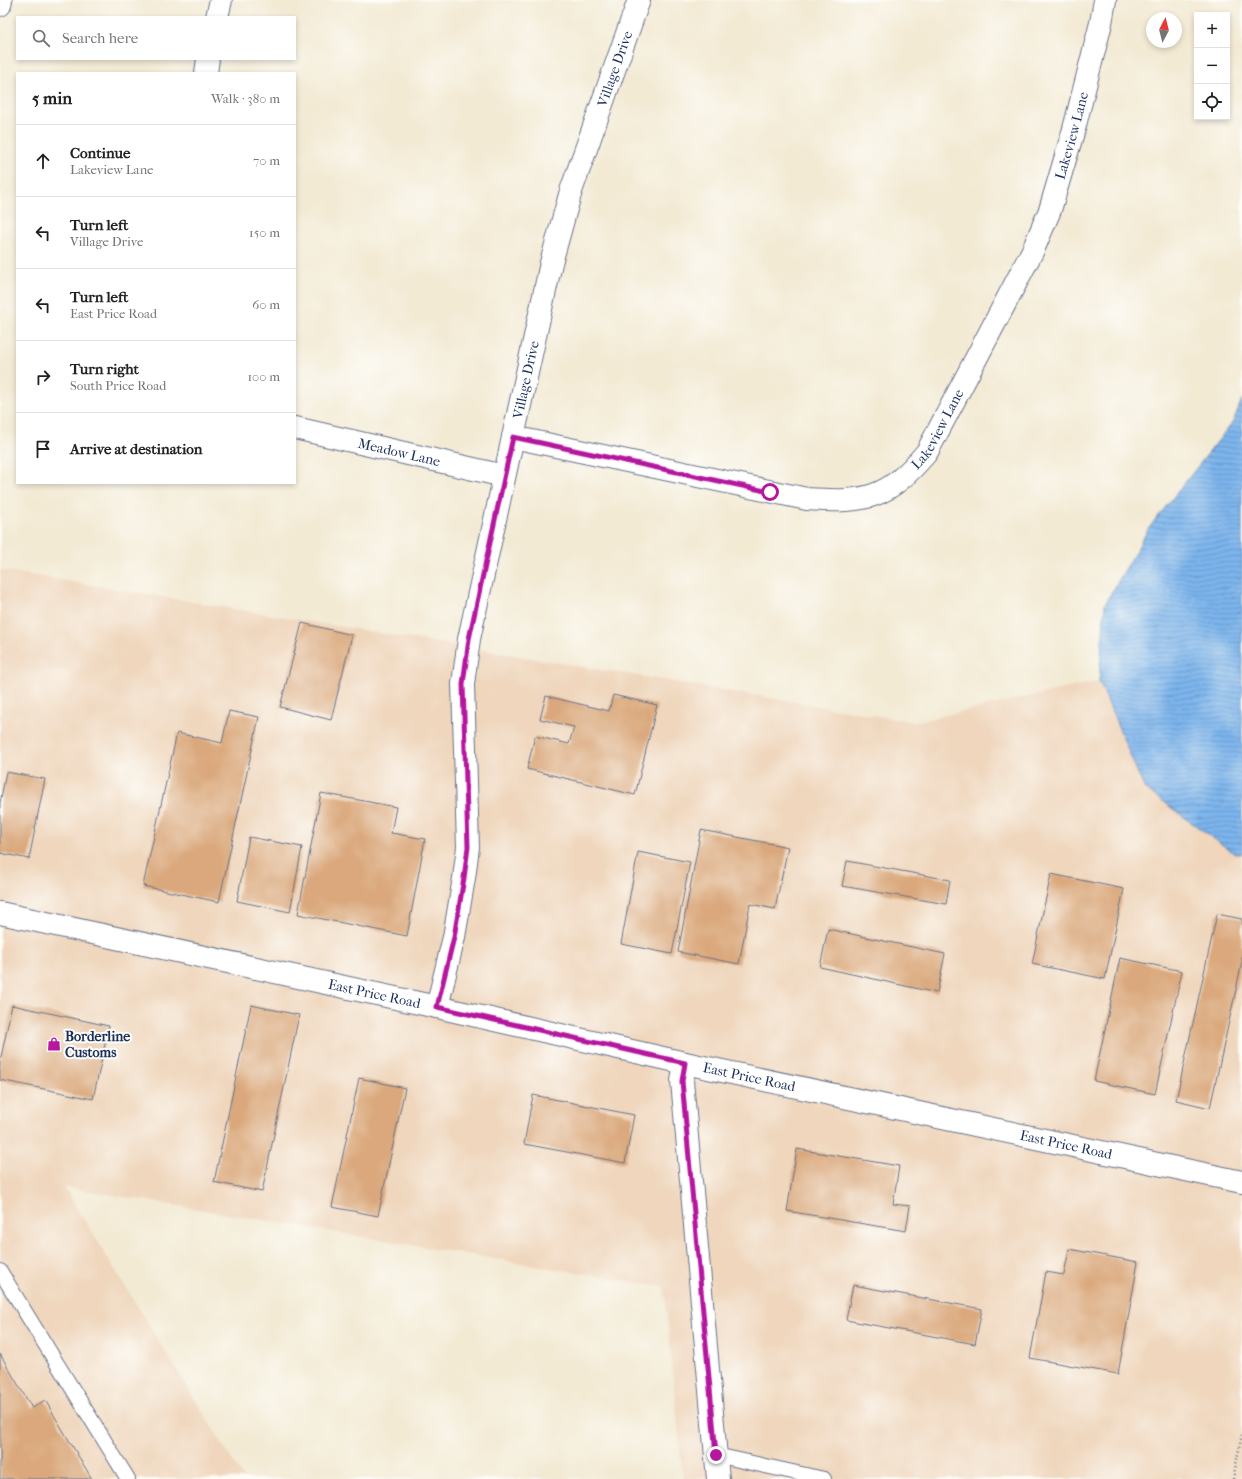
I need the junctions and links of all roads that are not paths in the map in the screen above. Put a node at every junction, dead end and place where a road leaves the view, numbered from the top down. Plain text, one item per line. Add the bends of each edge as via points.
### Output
1 (0, 0) edge
2 (221, 0) edge
3 (639, 0) edge
4 (1105, 0) edge
5 (0, 5) edge
6 (217, 16) edge
7 (208, 60) edge
8 (206, 72) edge
9 (296, 428) edge
10 (513, 437) junction
11 (504, 476) junction
12 (0, 913) edge
13 (437, 1007) junction
14 (685, 1063) junction
15 (1242, 1182) edge
16 (0, 1271) edge
17 (716, 1455) junction
18 (128, 1479) edge
19 (718, 1479) edge
20 (824, 1479) edge

1 - 5 street
2 - 6 street
3 - 10 street, Village Drive via 571,191 551,262
4 - 10 street, Lakeview Lane via 1070,144 1050,210 1033,250 927,452 910,472 891,487 868,498 839,501 807,499
7 - 8 street
9 - 11 street, Meadow Lane
10 - 11 street, Village Drive
11 - 13 street, Village Drive via 469,639 463,684 468,847 454,937
12 - 13 street, East Price Road
13 - 14 street, East Price Road
14 - 15 street, East Price Road
14 - 17 street via 682,1081
16 - 18 lane
17 - 19 street
17 - 20 lane

